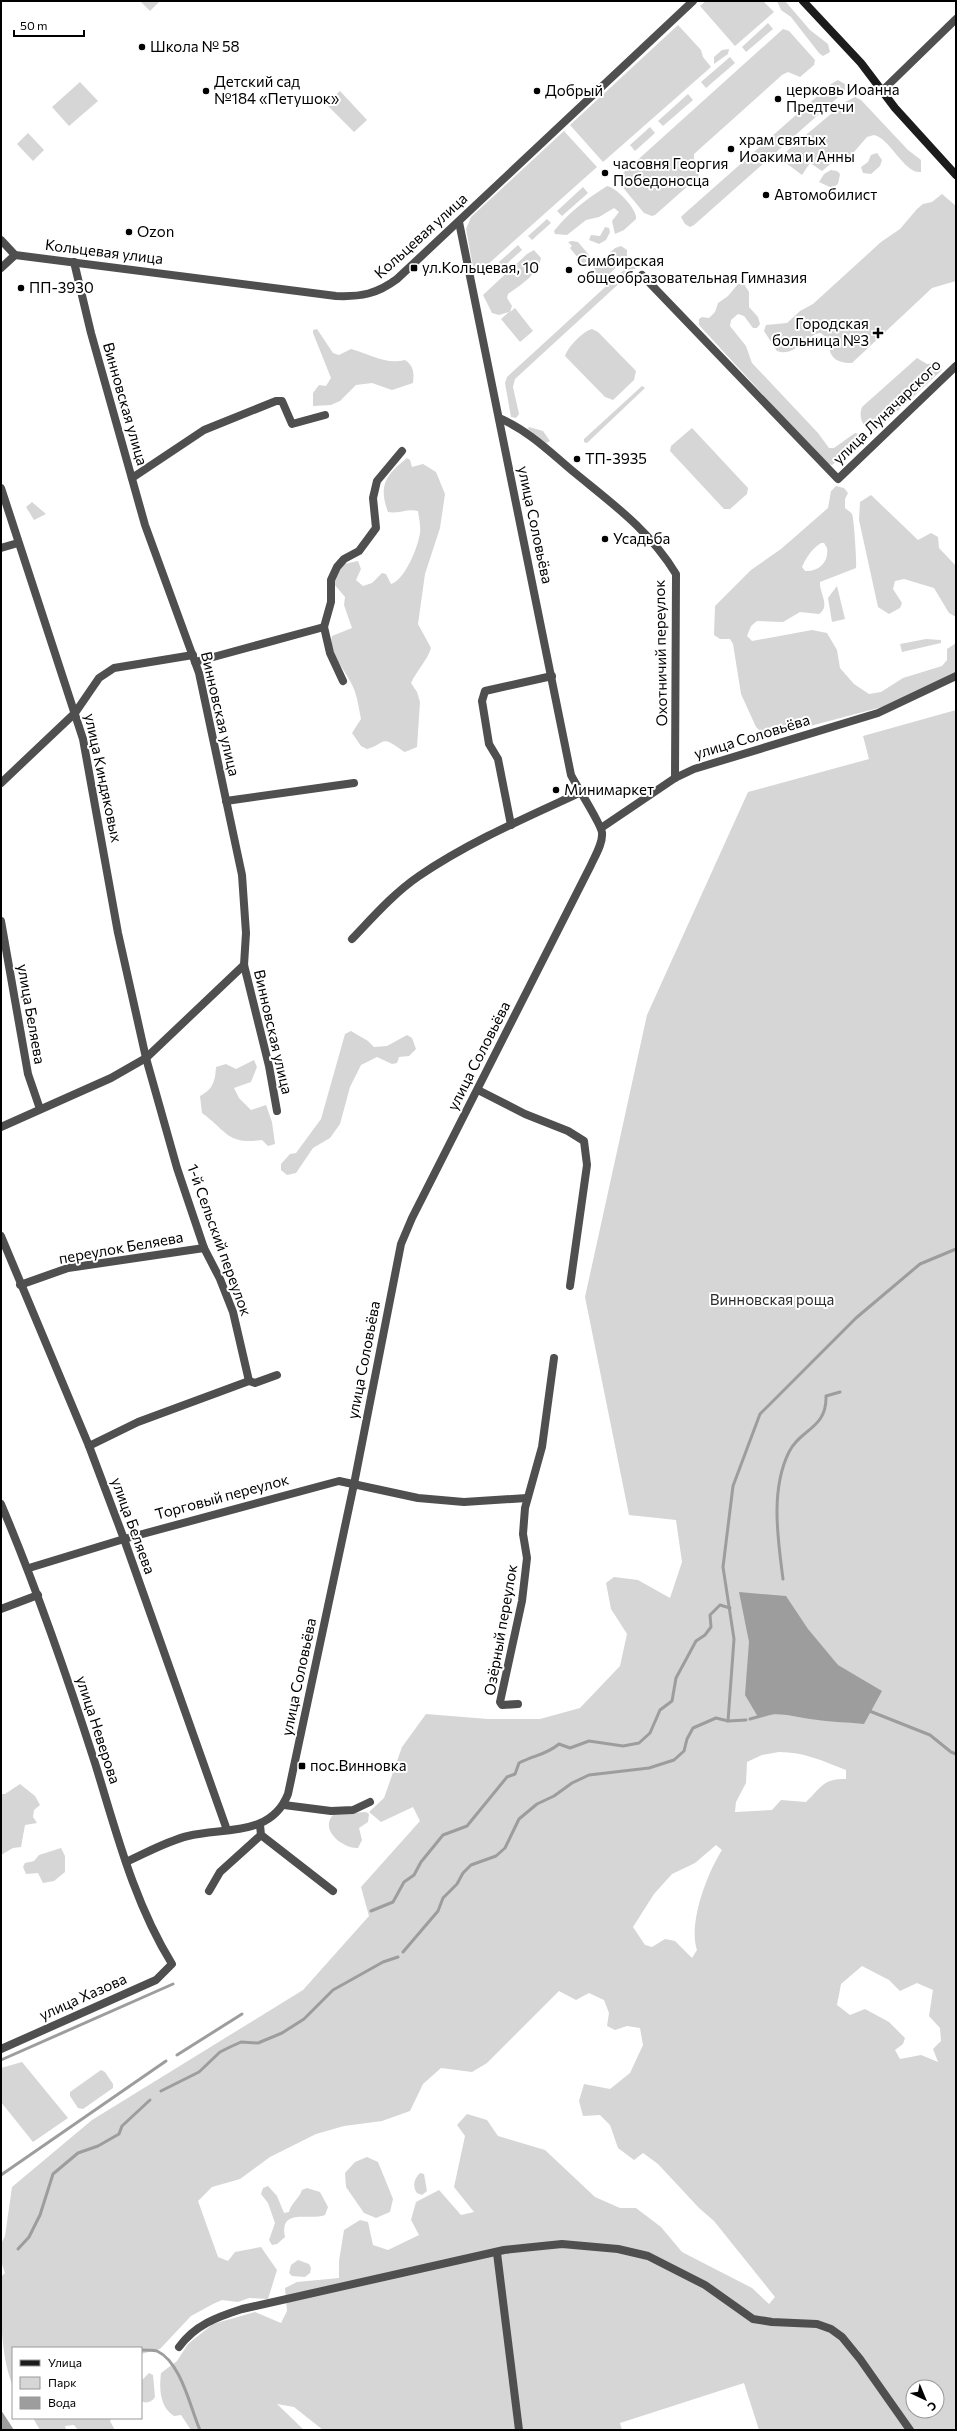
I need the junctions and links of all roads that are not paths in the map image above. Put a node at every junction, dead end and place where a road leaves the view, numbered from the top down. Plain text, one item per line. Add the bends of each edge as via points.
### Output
1 (693, 1) edge
2 (803, 1) edge
3 (956, 19) edge
4 (882, 91) junction
5 (956, 175) edge
6 (459, 222) junction
7 (1, 240) edge
8 (15, 255) junction
9 (74, 262) junction
10 (1, 268) edge
11 (642, 275) dead end
12 (956, 366) edge
13 (324, 415) dead end
14 (499, 418) junction
15 (402, 452) dead end
16 (132, 478) junction
17 (1, 488) edge
18 (18, 543) junction
19 (1, 548) edge
20 (324, 628) junction
21 (194, 659) junction
22 (552, 676) junction
23 (956, 676) edge
24 (343, 681) dead end
25 (76, 713) junction
26 (676, 778) junction
27 (1, 783) edge
28 (354, 783) dead end
29 (579, 793) junction
30 (226, 801) junction
31 (511, 825) junction
32 (601, 828) junction
33 (1, 921) edge
34 (352, 939) dead end
35 (244, 966) junction
36 (146, 1058) junction
37 (478, 1090) junction
38 (40, 1110) junction
39 (277, 1111) dead end
40 (1, 1127) edge
41 (1, 1236) edge
42 (204, 1248) junction
43 (20, 1285) junction
44 (570, 1286) dead end
45 (554, 1358) dead end
46 (276, 1375) dead end
47 (249, 1381) junction
48 (89, 1446) junction
49 (354, 1484) junction
50 (527, 1498) junction
51 (1, 1504) edge
52 (124, 1538) junction
53 (28, 1568) junction
54 (38, 1595) junction
55 (1, 1609) edge
56 (518, 1704) dead end
57 (370, 1802) dead end
58 (284, 1805) junction
59 (260, 1825) junction
60 (227, 1830) junction
61 (261, 1835) junction
62 (126, 1862) junction
63 (209, 1891) dead end
64 (332, 1891) dead end
65 (172, 1964) joint
66 (1, 2049) edge
67 (498, 2253) junction
68 (179, 2347) dead end
69 (519, 2430) edge
70 (910, 2430) edge

1 - 6 street, Кольцевая улица
2 - 4 main road via 861,63
3 - 4 street
4 - 5 main road
6 - 9 street, Кольцевая улица via 384,289 370,295 353,297
6 - 14 street, улица Соловьёва
7 - 8 street
8 - 9 street, Кольцевая улица
8 - 10 street
9 - 16 street, Винновская улица
11 - 12 street, улица Луначарского via 838,479
13 - 16 street via 292,424 282,401 276,401 204,430
14 - 22 street, улица Соловьёва
14 - 26 street, Охотничий переулок via 517,426 541,444 641,528 661,550 676,574
15 - 20 street via 376,481 373,498 376,528 358,551 336,567 331,580 331,602
16 - 21 street, Винновская улица via 168,592
17 - 18 street, улица Киндяковых
18 - 19 street
18 - 25 street, улица Киндяковых
20 - 21 street
20 - 24 street via 330,653
21 - 25 street via 114,668 99,678
21 - 30 street, Винновская улица
22 - 29 street, улица Соловьёва via 571,775
22 - 31 street via 485,691 482,701 489,744 498,759
23 - 26 street, улица Соловьёва via 878,713 694,769
25 - 27 street
25 - 36 street, улица Киндяковых via 83,739 118,933
26 - 32 street, улица Соловьёва
28 - 30 street
29 - 31 street
29 - 32 street, улица Соловьёва
30 - 35 street, Винновская улица via 242,875 246,933
31 - 34 street via 419,876 394,896
32 - 37 street, улица Соловьёва via 602,840 591,865
33 - 38 street, улица Беляева via 28,1074
35 - 36 street
35 - 39 street, Винновская улица via 269,1066
36 - 38 street via 111,1078
36 - 42 street, 1-й Сельский переулок via 177,1168
37 - 44 street via 525,1114 568,1131 584,1141 587,1165
37 - 49 street, улица Соловьёва via 401,1244
38 - 40 street
41 - 43 street, улица Беляева
42 - 43 street, переулок Беляева via 68,1268
42 - 47 street, 1-й Сельский переулок via 233,1312
43 - 48 street, улица Беляева
45 - 50 street, Озёрный переулок via 542,1447
46 - 47 street via 255,1383
47 - 48 street via 138,1422
48 - 52 street, улица Беляева
49 - 50 street via 426,1499 470,1502
49 - 52 street, Торговый переулок via 339,1481 316,1486
49 - 58 street, улица Соловьёва via 294,1771
50 - 56 street, Озёрный переулок via 523,1534 527,1558 522,1601 500,1702 502,1705
51 - 53 street, улица Неверова
52 - 53 street, Торговый переулок
52 - 60 street, улица Беляева
53 - 54 street, улица Неверова
54 - 55 street
54 - 62 street, улица Неверова
57 - 58 street via 354,1810 331,1811
58 - 59 street
59 - 60 street
59 - 61 street
60 - 62 street via 188,1836
61 - 63 street via 220,1872
61 - 64 street
62 - 65 street, улица Неверова via 147,1919
65 - 66 street, улица Хазова via 156,1980
67 - 68 street via 242,2309 211,2319 193,2331
67 - 69 street
67 - 70 street via 518,2248 579,2244 648,2256 705,2285 753,2319 817,2324 831,2329 842,2337 860,2358

